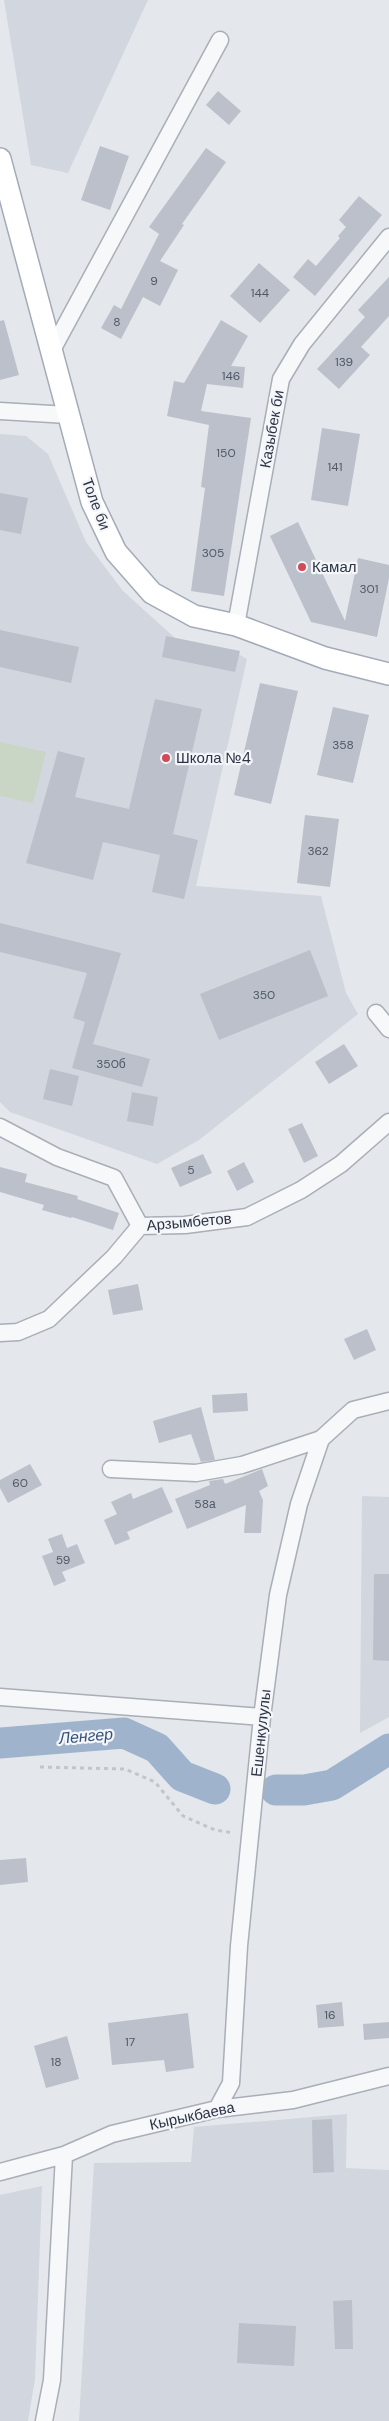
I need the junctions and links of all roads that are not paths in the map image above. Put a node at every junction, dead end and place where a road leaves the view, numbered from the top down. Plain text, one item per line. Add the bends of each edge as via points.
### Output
1 (220, 40) dead end
2 (0, 159) edge
3 (389, 237) edge
4 (51, 352) junction
5 (0, 411) edge
6 (68, 415) junction
7 (236, 625) junction
8 (389, 674) edge
9 (376, 1013) dead end
10 (389, 1029) edge
11 (389, 1122) edge
12 (0, 1127) edge
13 (140, 1226) junction
14 (0, 1332) edge
15 (389, 1401) edge
16 (320, 1439) junction
17 (111, 1469) dead end
18 (0, 1697) edge
19 (262, 1717) junction
20 (389, 2076) edge
21 (217, 2108) junction
22 (64, 2155) junction
23 (0, 2172) edge
24 (44, 2421) edge

1 - 4 street
2 - 4 main road, Толе би
3 - 7 street, Казыбек би via 302,344 281,379
4 - 6 main road, Толе би
5 - 6 street
6 - 7 main road, Толе би via 92,502 116,552 152,593 194,616
7 - 8 main road, Толе би via 325,658
9 - 10 street
11 - 13 street, Арзымбетов via 341,1164 301,1190 247,1216 186,1225
12 - 13 street via 57,1158 114,1178
13 - 14 street, Арзымбетов via 114,1257 49,1319 18,1332
15 - 16 street via 353,1410
16 - 17 street via 242,1465 196,1473
16 - 19 street, Ешенкулулы via 299,1504 278,1595
18 - 19 street
19 - 21 street, Ешенкулулы via 239,1946 231,2083
20 - 21 street, Кырыкбаева via 293,2100
21 - 22 street, Кырыкбаева via 112,2134
22 - 23 street, Кырыкбаева
22 - 24 street via 52,2380

